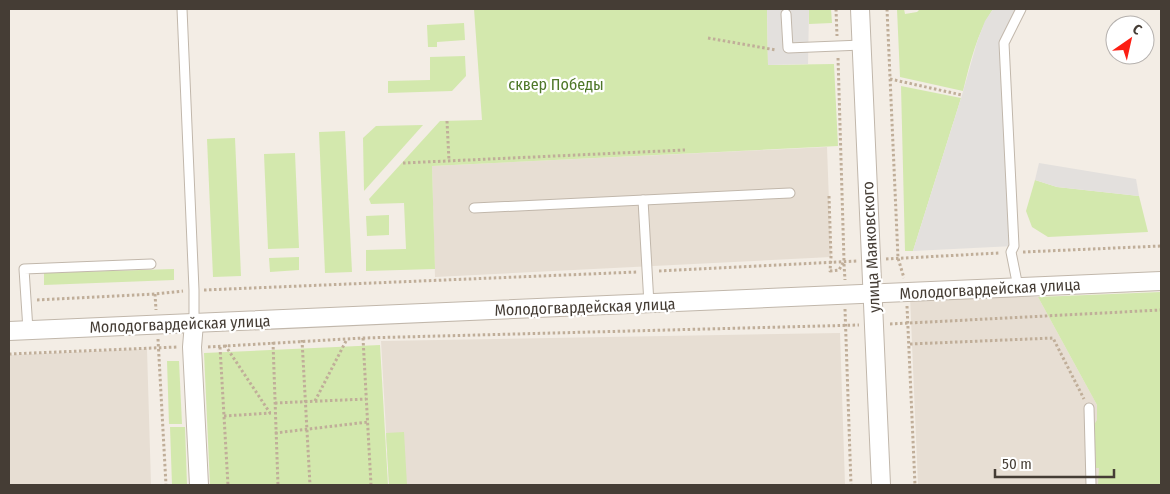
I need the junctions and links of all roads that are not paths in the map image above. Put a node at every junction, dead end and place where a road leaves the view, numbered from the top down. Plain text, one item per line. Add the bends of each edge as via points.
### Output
1 (182, 9) edge
2 (860, 9) edge
3 (1021, 9) edge
4 (786, 14) dead end
5 (862, 45) junction
6 (790, 193) dead end
7 (643, 200) junction
8 (474, 208) dead end
9 (151, 264) dead end
10 (1161, 281) edge
11 (1018, 287) junction
12 (872, 295) junction
13 (649, 304) junction
14 (194, 323) junction
15 (28, 330) junction
16 (9, 331) edge
17 (1089, 408) road end
18 (199, 485) edge
19 (881, 485) edge
20 (1091, 485) edge

1 - 14 lane
2 - 5 street, улица Маяковского
3 - 11 lane via 1004,43 1014,246 1011,252
4 - 5 lane via 788,48
5 - 12 street, улица Маяковского
6 - 7 lane
7 - 8 lane
7 - 13 lane
9 - 15 lane via 24,269
10 - 11 street, Молодогвардейская улица
11 - 12 street, Молодогвардейская улица
12 - 13 street, Молодогвардейская улица
12 - 19 street, улица Маяковского
13 - 14 street, Молодогвардейская улица
14 - 15 street, Молодогвардейская улица
14 - 18 street via 192,347
15 - 16 street, Молодогвардейская улица
17 - 20 lane

